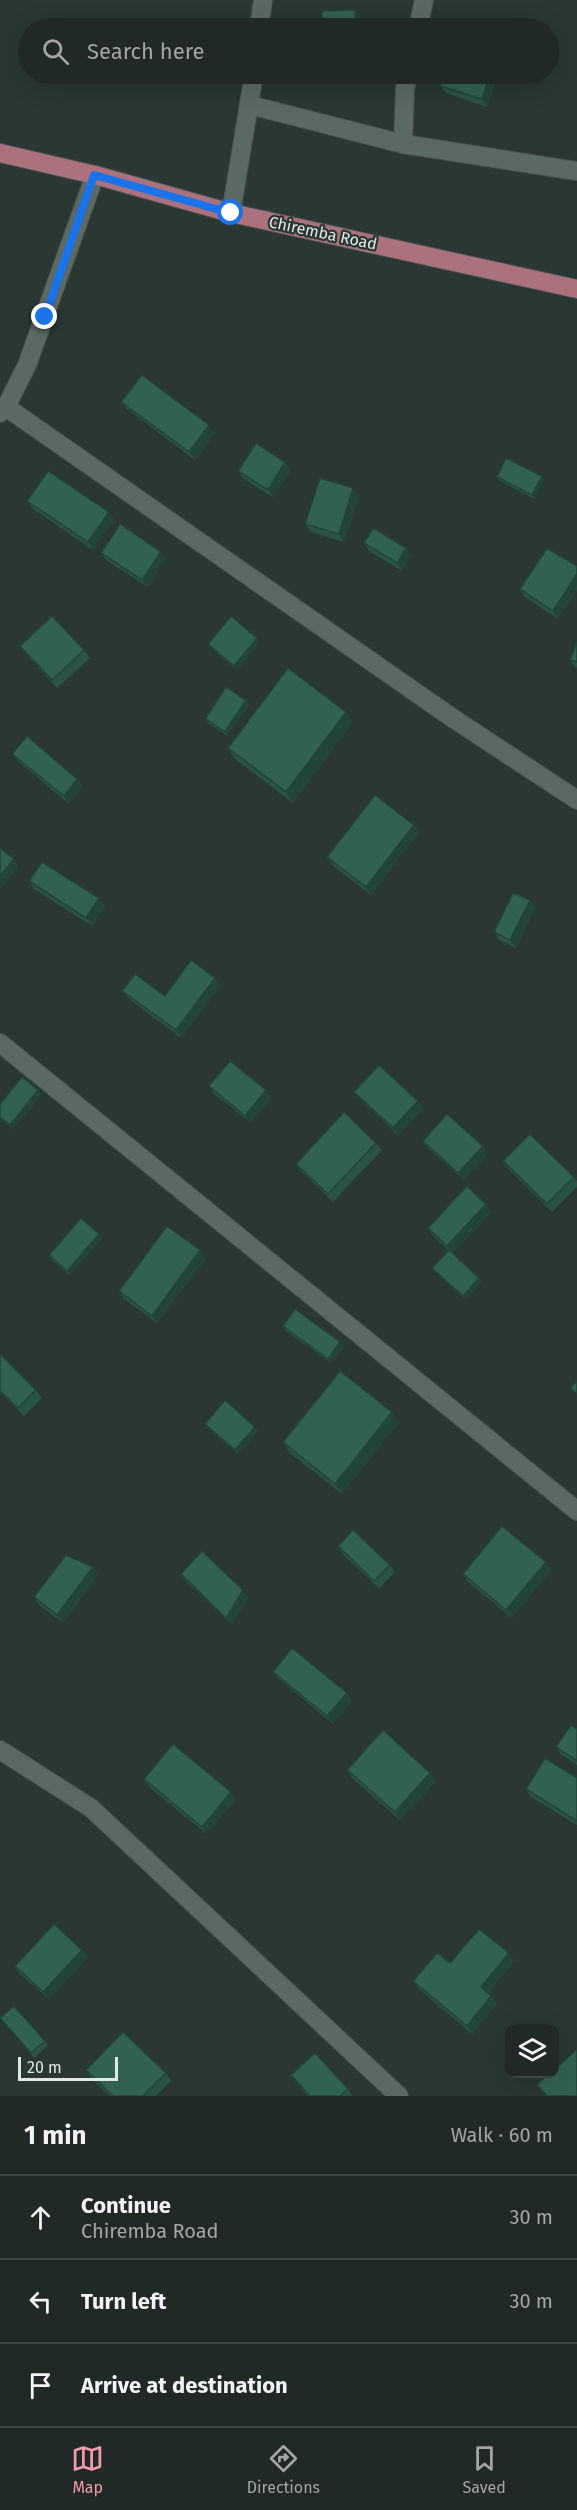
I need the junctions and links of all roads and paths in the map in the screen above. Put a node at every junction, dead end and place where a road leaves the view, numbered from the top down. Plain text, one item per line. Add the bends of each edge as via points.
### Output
1 (263, 0) edge
2 (424, 0) edge
3 (261, 18) edge
4 (420, 18) edge
5 (253, 84) edge
6 (406, 84) edge
7 (250, 105) junction
8 (403, 144) junction
9 (0, 153) edge
10 (577, 171) edge
11 (94, 175) junction
12 (231, 213) junction
13 (577, 289) edge
14 (3, 410) edge
15 (577, 800) edge
16 (0, 1043) edge
17 (577, 1511) edge
18 (0, 1750) edge
19 (399, 2096) edge

1 - 3 street
2 - 4 street
5 - 7 street
6 - 8 street
7 - 8 street
7 - 12 street
8 - 10 street
9 - 11 main road, Chiremba Road
11 - 12 main road, Chiremba Road
11 - 14 street via 30,355
12 - 13 main road, Chiremba Road
14 - 15 street
16 - 17 street
18 - 19 street via 92,1808

